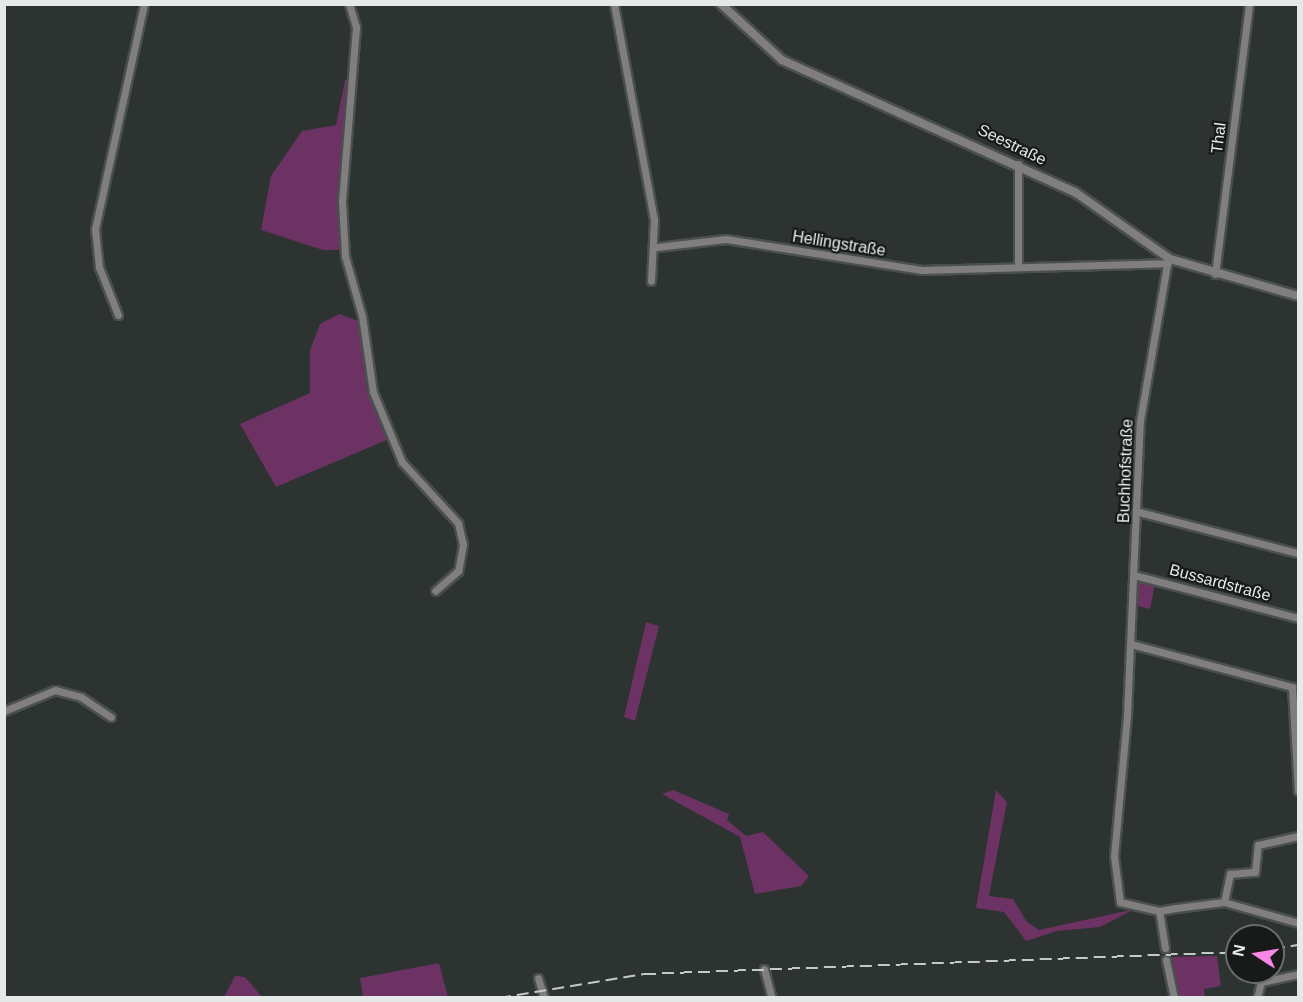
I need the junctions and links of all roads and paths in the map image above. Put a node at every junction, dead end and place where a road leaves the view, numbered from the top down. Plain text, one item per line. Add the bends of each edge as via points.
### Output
1 (144, 4) edge
2 (349, 4) edge
3 (614, 4) edge
4 (721, 4) edge
5 (1249, 4) edge
6 (1018, 165) junction
7 (657, 247) junction
8 (1169, 262) junction
9 (1018, 265) junction
10 (1215, 274) junction
11 (651, 281) dead end
12 (1299, 296) edge
13 (118, 315) dead end
14 (1139, 512) junction
15 (1299, 553) edge
16 (1134, 575) junction
17 (435, 591) dead end
18 (1299, 618) edge
19 (1131, 644) junction
20 (4, 711) edge
21 (111, 717) dead end
22 (1299, 791) edge
23 (1299, 836) edge
24 (1224, 902) junction
25 (1159, 911) junction
26 (1299, 923) edge
27 (1165, 948) dead end
28 (1166, 960) dead end
29 (764, 969) dead end
30 (1299, 974) edge
31 (538, 978) dead end
32 (544, 998) edge
33 (772, 998) edge
34 (1174, 998) edge
35 (1257, 998) edge

1 - 13 street via 95,229 99,267
2 - 17 street via 356,27 342,201 345,256 362,316 373,392 402,462 458,524 464,558 458,572
3 - 7 street
4 - 6 street, Seestraße via 782,60
5 - 10 street, Thal
6 - 8 street, Seestraße via 1094,204
6 - 9 street
7 - 9 street, Hellingstraße via 726,239 922,270
7 - 11 street
8 - 9 street, Hellingstraße
8 - 10 street, Seestraße
8 - 14 street, Buchhofstraße via 1140,421
10 - 12 street, Seestraße
14 - 15 street
14 - 16 street, Buchhofstraße
16 - 18 street, Bussardstraße
16 - 19 street, Buchhofstraße
19 - 22 street via 1292,687
19 - 25 street, Buchhofstraße via 1116,804 1116,880 1123,904
20 - 21 street via 55,690 81,697
23 - 24 street via 1258,845 1255,872 1230,874
24 - 25 street, Buchhofstraße
24 - 26 street, Buchhofstraße
25 - 27 street
28 - 34 street
29 - 33 street
30 - 35 street via 1261,982
31 - 32 street

